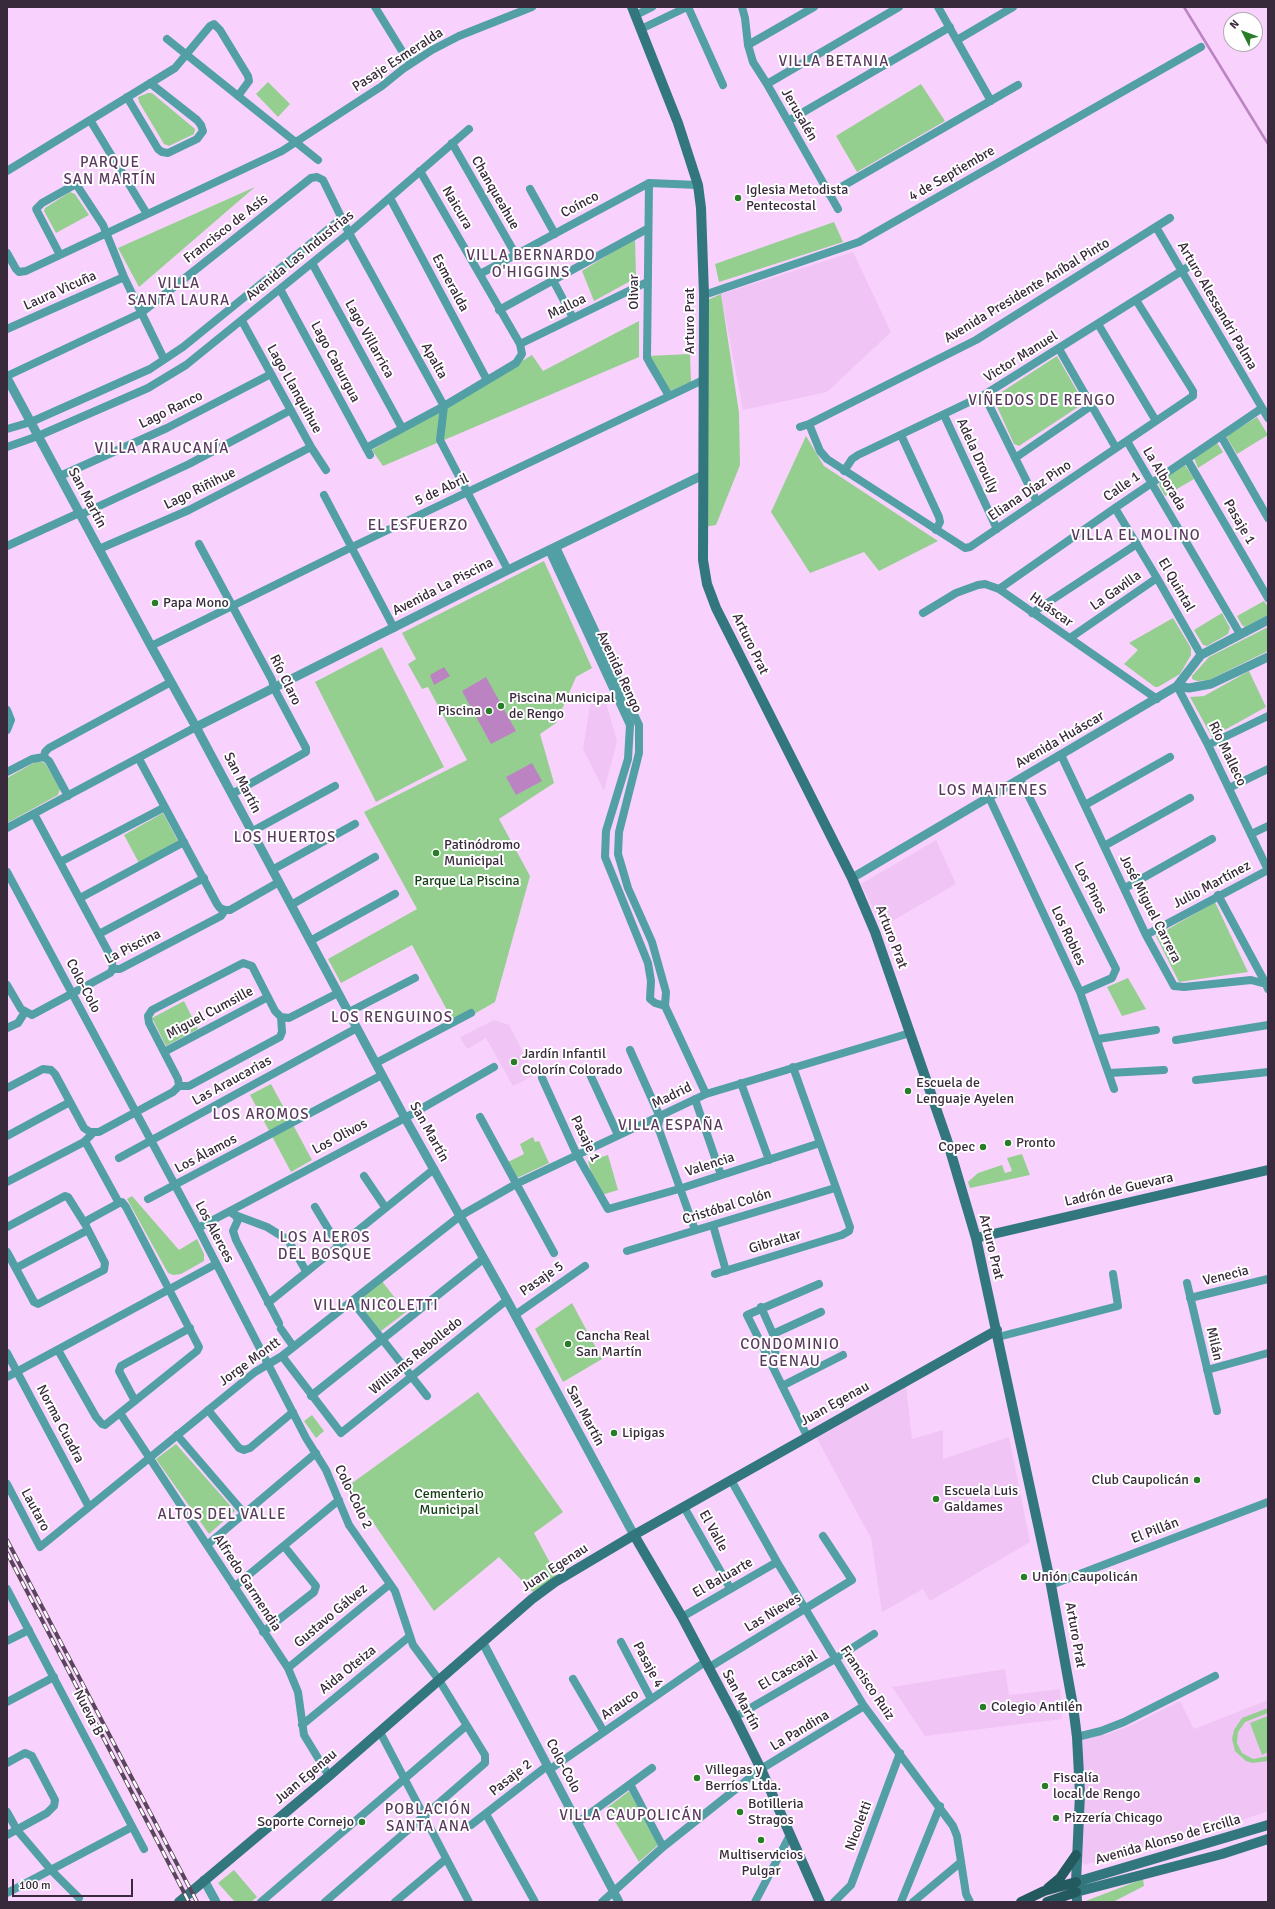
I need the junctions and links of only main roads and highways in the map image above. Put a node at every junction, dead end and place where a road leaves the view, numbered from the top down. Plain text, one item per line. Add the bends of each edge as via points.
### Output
1 (634, 11) edge
2 (1268, 1170) edge
3 (976, 1238) junction
4 (998, 1333) junction
5 (634, 1535) junction
6 (1268, 1825) edge
7 (1268, 1839) edge
8 (1076, 1855) junction
9 (1044, 1891) junction
10 (1076, 1892) edge
11 (179, 1902) edge
12 (820, 1902) edge
13 (1021, 1902) edge
14 (1046, 1902) edge

1 - 3 main road, Arturo Prat via 678,123 698,184 704,295 702,560 708,584 716,608 852,878 875,932 947,1140
2 - 3 main road, Ladrón de Guevara
3 - 4 main road, Arturo Prat
4 - 5 main road, Juan Egenau via 807,1436
4 - 8 main road, Arturo Prat via 1051,1585 1077,1736 1080,1794
5 - 11 main road, Juan Egenau via 532,1599 329,1776
5 - 12 main road, San Martín via 682,1617 735,1717
6 - 10 main road, Avenida Alonso de Ercilla
7 - 10 main road, Avenida Alonso de Ercilla via 1222,1854
8 - 9 main road via 1060,1878
8 - 10 main road, Arturo Prat
9 - 10 main road
9 - 13 main road
10 - 14 main road

